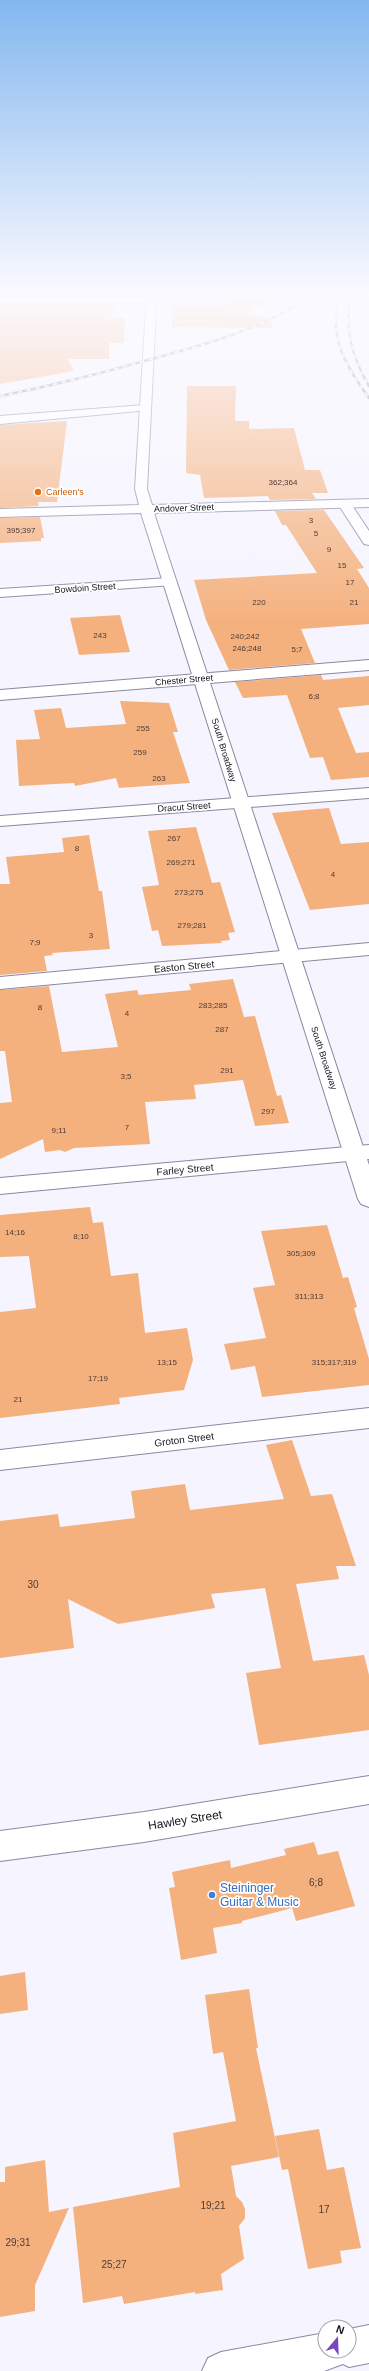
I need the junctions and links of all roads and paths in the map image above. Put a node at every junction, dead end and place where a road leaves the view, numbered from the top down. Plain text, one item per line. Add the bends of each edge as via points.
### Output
1 (145, 403) edge
2 (145, 408) junction
3 (0, 420) edge
4 (369, 503) edge
5 (344, 504) junction
6 (146, 509) junction
7 (0, 513) edge
8 (369, 541) edge
9 (169, 582) junction
10 (0, 593) edge
11 (369, 665) edge
12 (201, 679) junction
13 (0, 695) edge
14 (369, 793) edge
15 (240, 802) junction
16 (0, 821) edge
17 (369, 949) edge
18 (290, 956) junction
19 (0, 983) edge
20 (362, 1153) edge
21 (0, 1186) edge
22 (369, 1199) edge
23 (369, 1418) edge
24 (0, 1460) edge
25 (369, 1790) edge
26 (0, 1846) edge
27 (369, 2344) edge
28 (357, 2346) edge
29 (317, 2353) edge
30 (221, 2371) edge

1 - 2 street, South Broadway
2 - 3 street
2 - 6 street, South Broadway via 141,489
4 - 5 street, Andover Street
5 - 6 street, Andover Street
5 - 8 street
6 - 7 street, Andover Street
6 - 9 street, South Broadway
9 - 10 street, Bowdoin Street
9 - 12 street, South Broadway
11 - 12 street, Chester Street
12 - 13 street, Chester Street
12 - 15 street, South Broadway
14 - 15 street, Dracut Street
15 - 16 street, Dracut Street
15 - 18 street, South Broadway
17 - 18 street, Easton Street
18 - 19 street, Easton Street
18 - 20 street, South Broadway
20 - 21 street, Farley Street
20 - 22 street, South Broadway
23 - 24 street, Groton Street
25 - 26 street, Hawley Street via 144,1827
27 - 28 street
29 - 30 street

